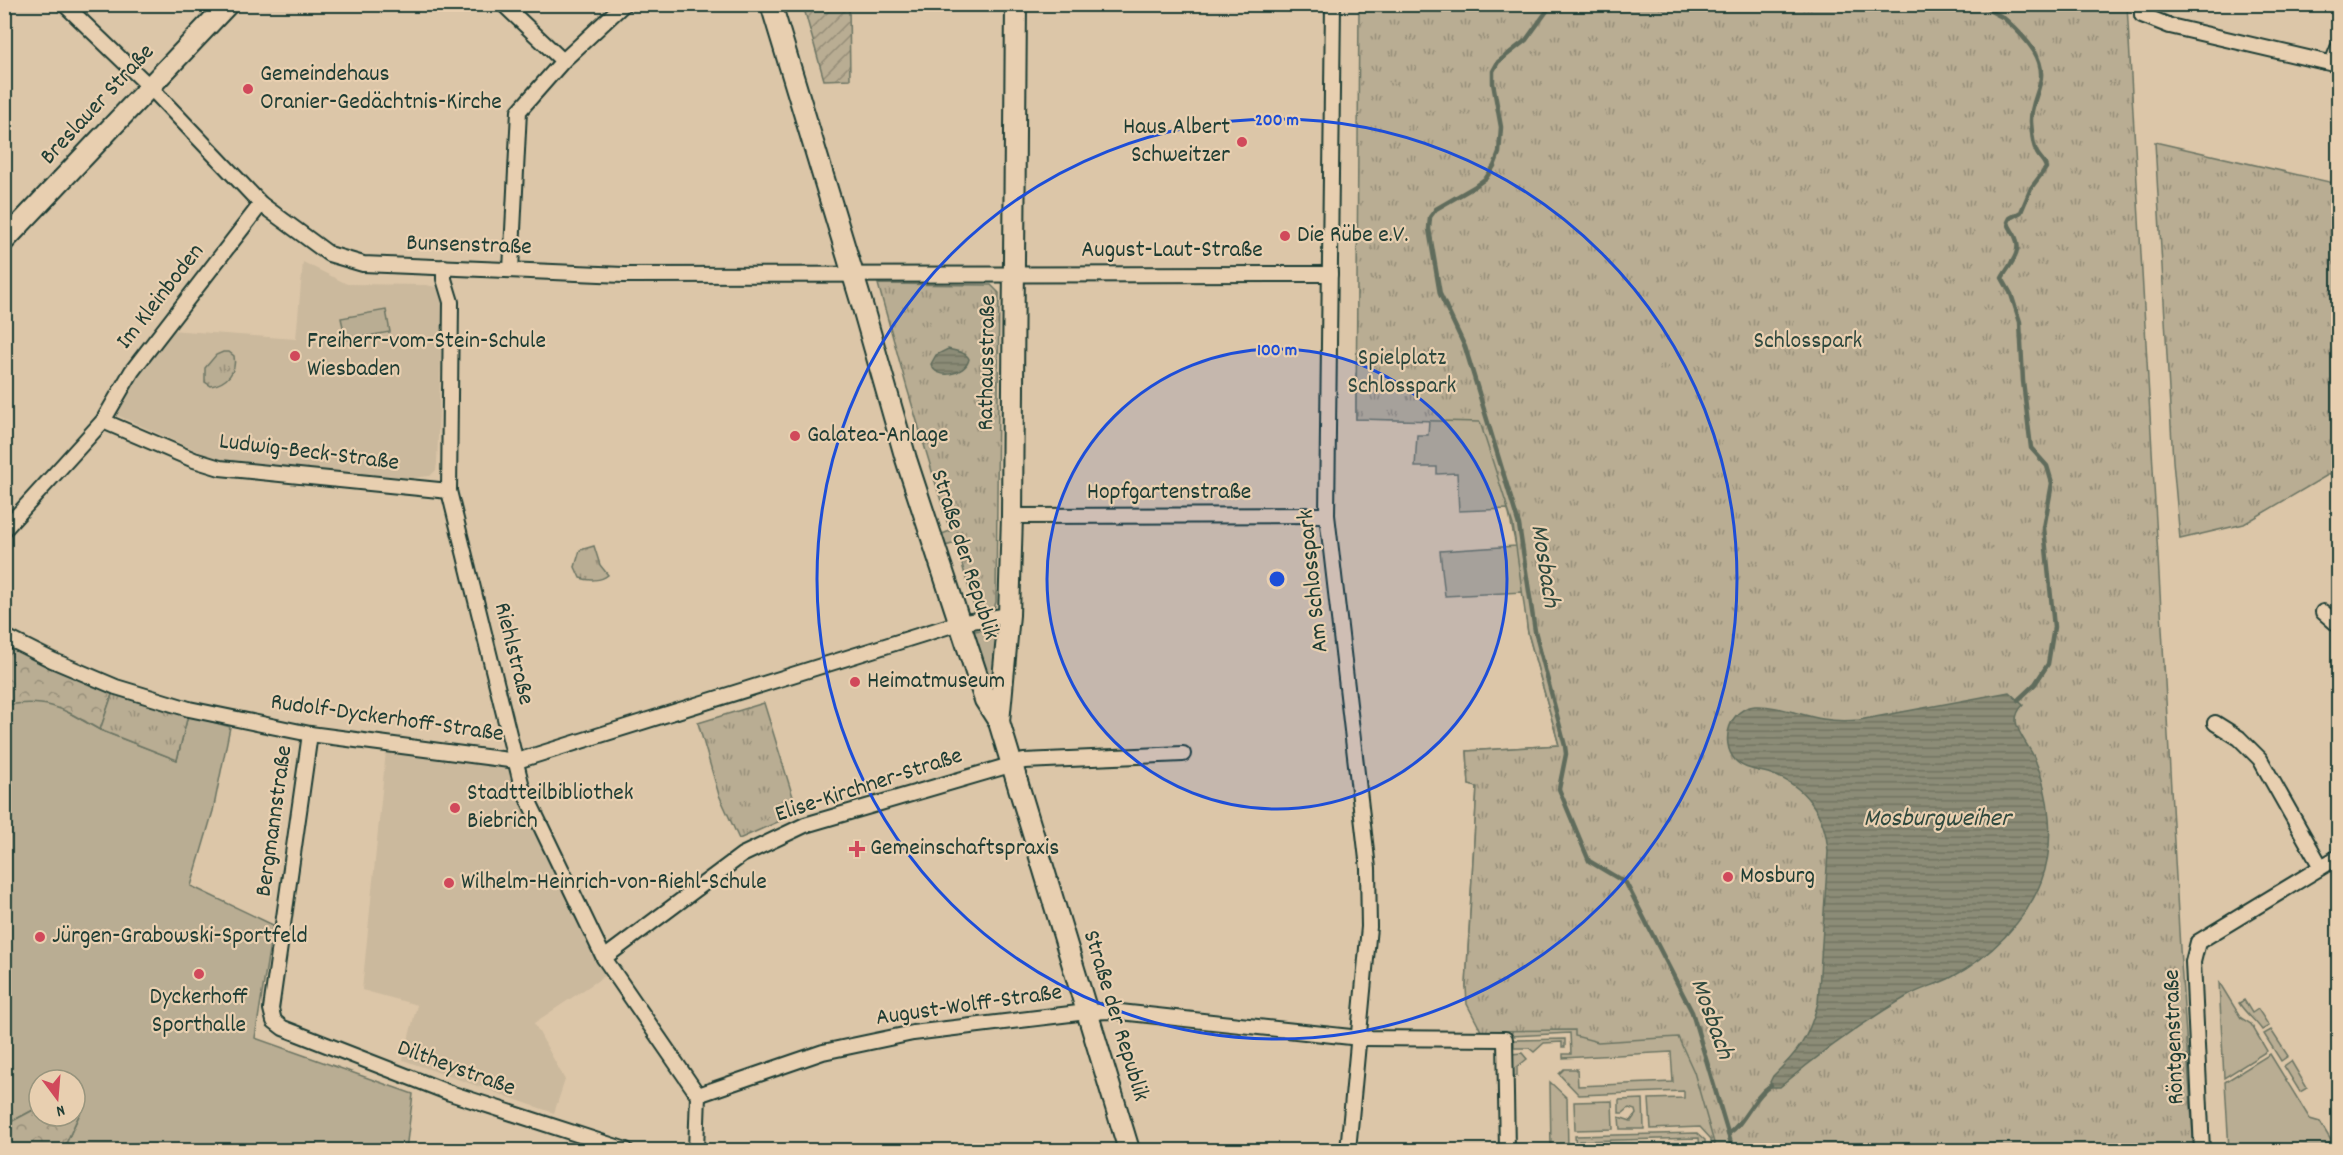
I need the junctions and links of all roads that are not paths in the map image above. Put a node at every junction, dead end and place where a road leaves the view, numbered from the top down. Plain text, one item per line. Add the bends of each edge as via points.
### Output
1 (64, 4) edge
2 (228, 4) edge
3 (503, 4) edge
4 (624, 4) edge
5 (771, 4) edge
6 (1016, 4) edge
7 (1333, 4) edge
8 (2142, 10) edge
9 (2338, 48) edge
10 (562, 61) junction
11 (2335, 64) edge
12 (150, 87) junction
13 (261, 204) junction
14 (4, 241) edge
15 (444, 267) junction
16 (511, 270) junction
17 (1015, 274) junction
18 (1330, 274) junction
19 (854, 275) junction
20 (103, 421) junction
21 (449, 491) junction
22 (1327, 515) junction
23 (1012, 516) junction
24 (4, 530) edge
25 (2323, 612) dead end
26 (1009, 615) junction
27 (959, 623) junction
28 (2338, 625) edge
29 (4, 636) edge
30 (999, 722) junction
31 (2215, 723) dead end
32 (310, 734) junction
33 (1183, 754) dead end
34 (516, 761) junction
35 (1012, 764) junction
36 (2338, 856) edge
37 (2321, 867) junction
38 (604, 958) junction
39 (1087, 1012) junction
40 (274, 1021) joint
41 (1360, 1038) junction
42 (698, 1095) junction
43 (626, 1150) edge
44 (696, 1150) edge
45 (1129, 1150) edge
46 (1348, 1150) edge
47 (1507, 1150) edge
48 (2202, 1150) edge

1 - 12 street, Bunsenstraße
2 - 12 street, Breslauer Straße
3 - 10 street
4 - 10 street
5 - 19 street, Straße der Republik
6 - 17 street, Rathausstraße
7 - 18 street, Am Schlosspark
8 - 11 street via 2170,26
9 - 11 street
10 - 16 street via 519,111
12 - 13 street, Bunsenstraße
12 - 14 street, Breslauer Straße
13 - 15 street, Bunsenstraße via 330,254 363,264
13 - 20 street, Im Kleinboden via 132,371
15 - 16 street, Bunsenstraße
15 - 21 street, Riehlstraße via 451,302
16 - 19 street, Bunsenstraße
17 - 18 street, August-Laut-Straße
17 - 19 street, Bunsenstraße
17 - 23 street, Rathausstraße
18 - 22 street, Am Schlosspark
19 - 27 street, Straße der Republik via 906,459
20 - 21 street, Ludwig-Beck-Straße via 220,468
20 - 24 street
21 - 34 street, Riehlstraße
22 - 23 street, Hopfgartenstraße
22 - 41 street, Am Schlosspark via 1368,868 1369,944
23 - 26 street, Rathausstraße
25 - 28 street
26 - 27 street, Rudolf-Dyckerhoff-Straße
26 - 30 street, Rathausstraße
27 - 30 street, Straße der Republik via 985,700
27 - 34 street, Rudolf-Dyckerhoff-Straße
29 - 32 street, Rudolf-Dyckerhoff-Straße via 116,687 189,709
30 - 35 street, Straße der Republik
31 - 37 street via 2239,738 2259,759
32 - 34 street, Rudolf-Dyckerhoff-Straße
32 - 40 street, Bergmannstraße via 272,1010
33 - 35 street, Elise-Kirchner-Straße
34 - 38 street, Riehlstraße via 522,787
35 - 38 street, Elise-Kirchner-Straße via 795,830 742,855
35 - 39 street, Straße der Republik
36 - 37 street, Röntgenstraße
37 - 48 street, Röntgenstraße via 2198,942 2193,962
38 - 42 street, Riehlstraße
39 - 41 street, August-Wolff-Straße via 1111,1011
39 - 42 street, August-Wolff-Straße via 936,1030 823,1052
39 - 45 street, Straße der Republik
40 - 43 street, Diltheystraße via 283,1028 450,1093
41 - 46 street, Am Schlosspark
41 - 47 street, August-Wolff-Straße via 1505,1039
42 - 44 street

